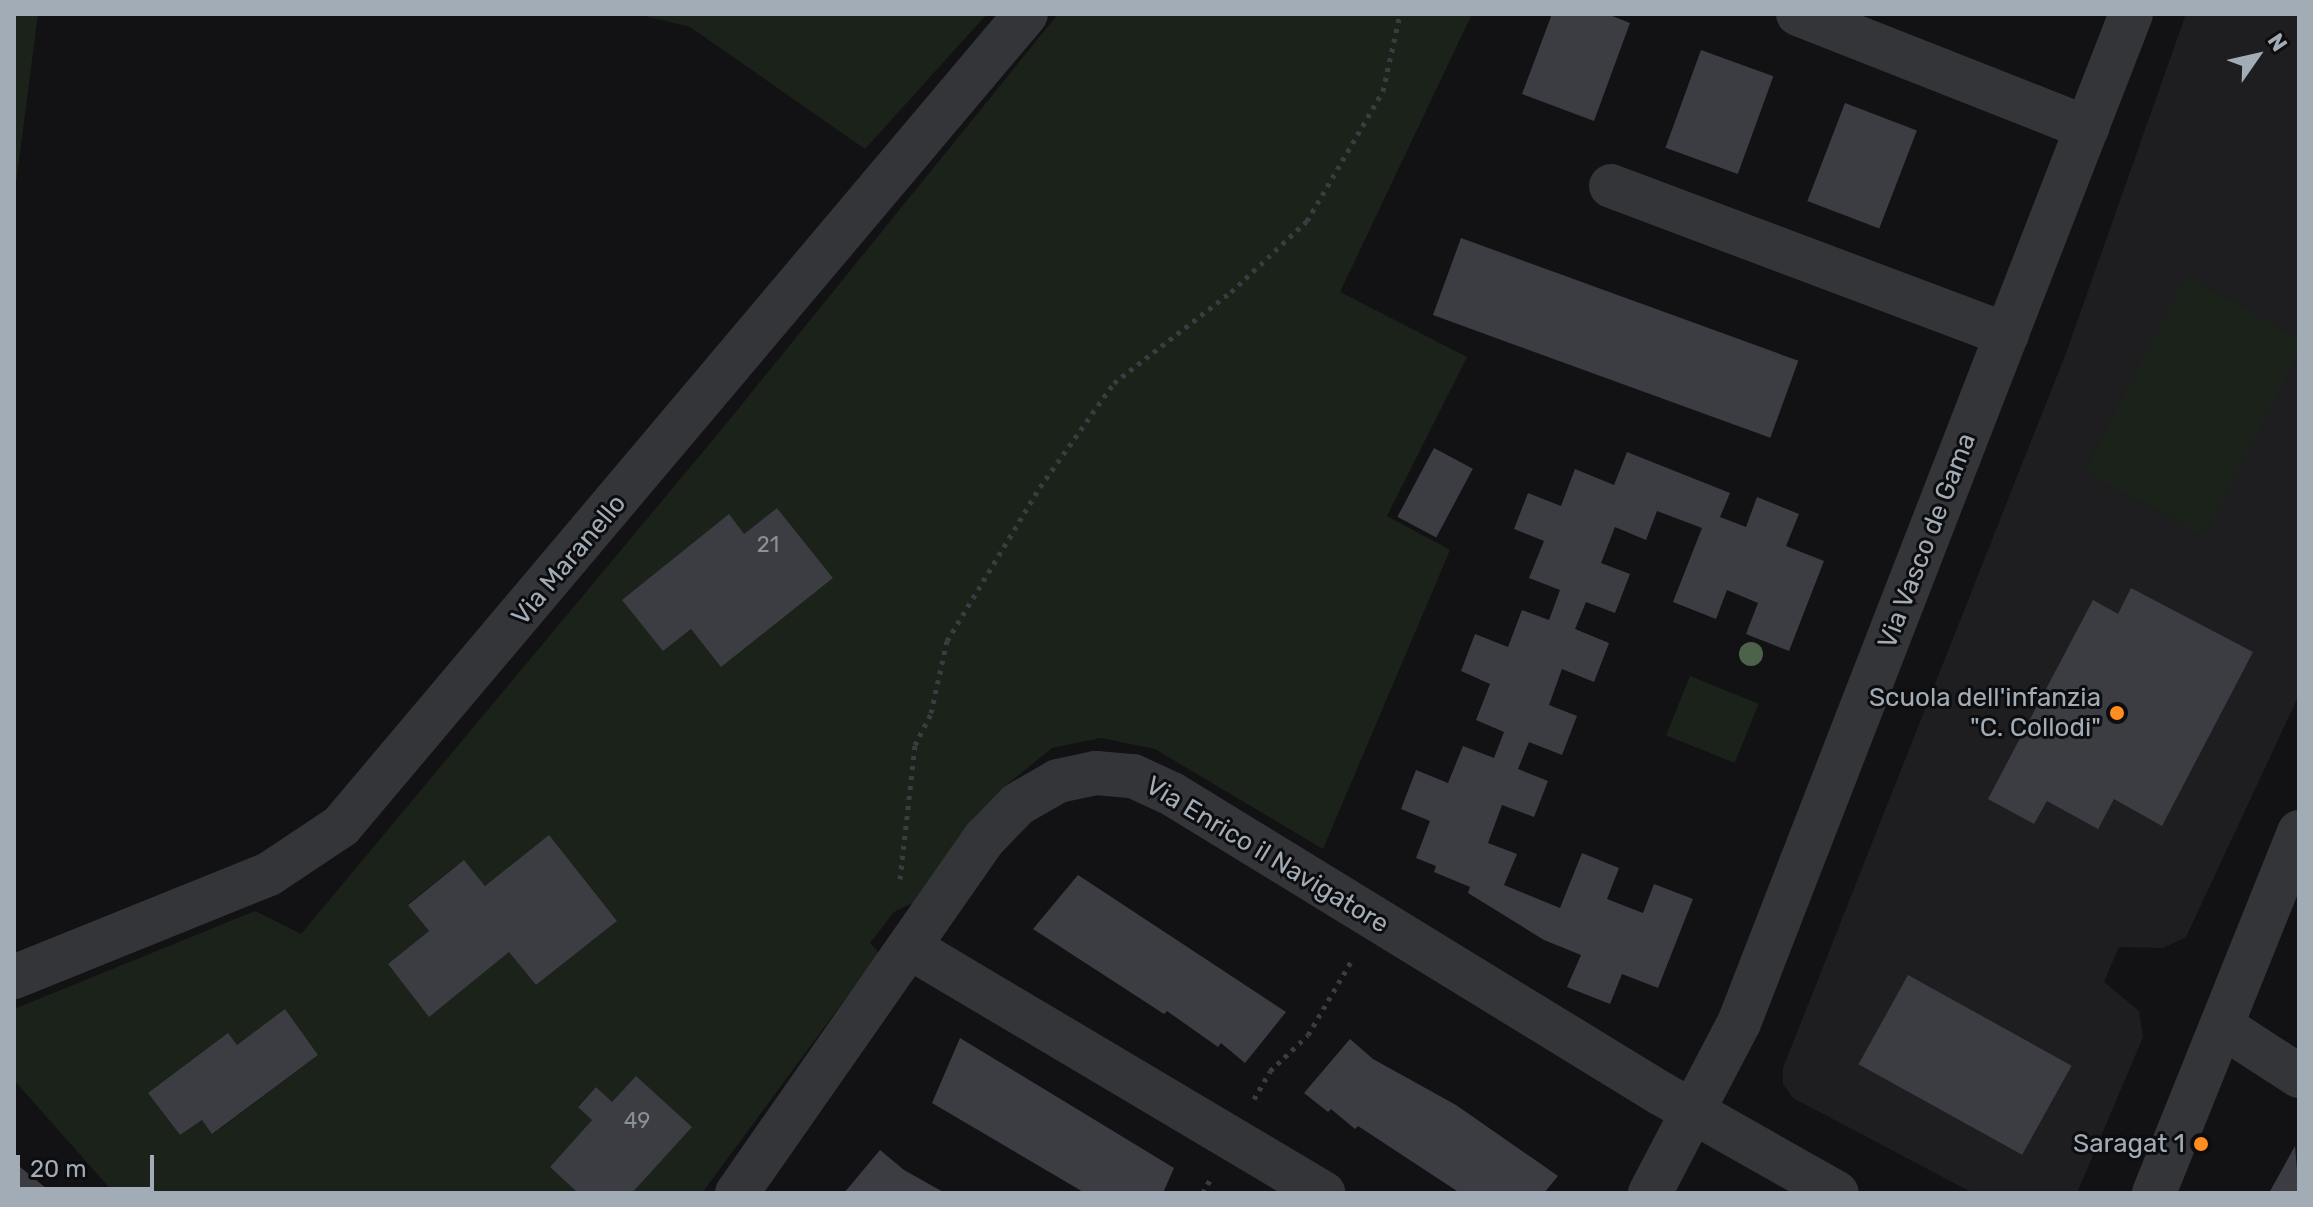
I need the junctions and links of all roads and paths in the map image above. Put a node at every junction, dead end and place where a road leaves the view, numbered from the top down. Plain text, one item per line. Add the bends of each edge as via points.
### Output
1 (1026, 14) edge
2 (1400, 14) edge
3 (1798, 14) edge
4 (2131, 14) edge
5 (2087, 128) junction
6 (1611, 186) dead end
7 (2007, 335) junction
8 (2299, 832) edge
9 (1376, 919) junction
10 (909, 947) junction
11 (14, 977) edge
12 (2222, 1026) junction
13 (2299, 1076) edge
14 (1695, 1113) junction
15 (1233, 1139) junction
16 (743, 1191) edge
17 (1203, 1193) edge
18 (1324, 1193) edge
19 (1650, 1193) edge
20 (1837, 1193) edge
21 (2154, 1193) edge

1 - 11 street, Via Maranello via 341,826 269,874
2 - 10 path via 1383,91 1307,221 1231,292 1114,383 1040,487 947,641 931,713 915,745 904,818 900,906
3 - 5 street
4 - 5 street, Via Vasco de Gama
5 - 7 street, Via Vasco de Gama
6 - 7 street
7 - 14 street, Via Vasco de Gama via 1745,1009
8 - 12 street
9 - 10 street, Via Enrico il Navigatore via 1172,794 1133,776 1096,773 1058,781 1018,804 985,838
9 - 14 street, Via Enrico il Navigatore
9 - 15 path via 1308,1035 1270,1071
10 - 15 street
10 - 16 street, Via Enrico il Navigatore
12 - 13 street
12 - 21 street
14 - 19 street, Via Vasco de Gama
14 - 20 street, Via Enrico il Navigatore
15 - 17 path
15 - 18 street

